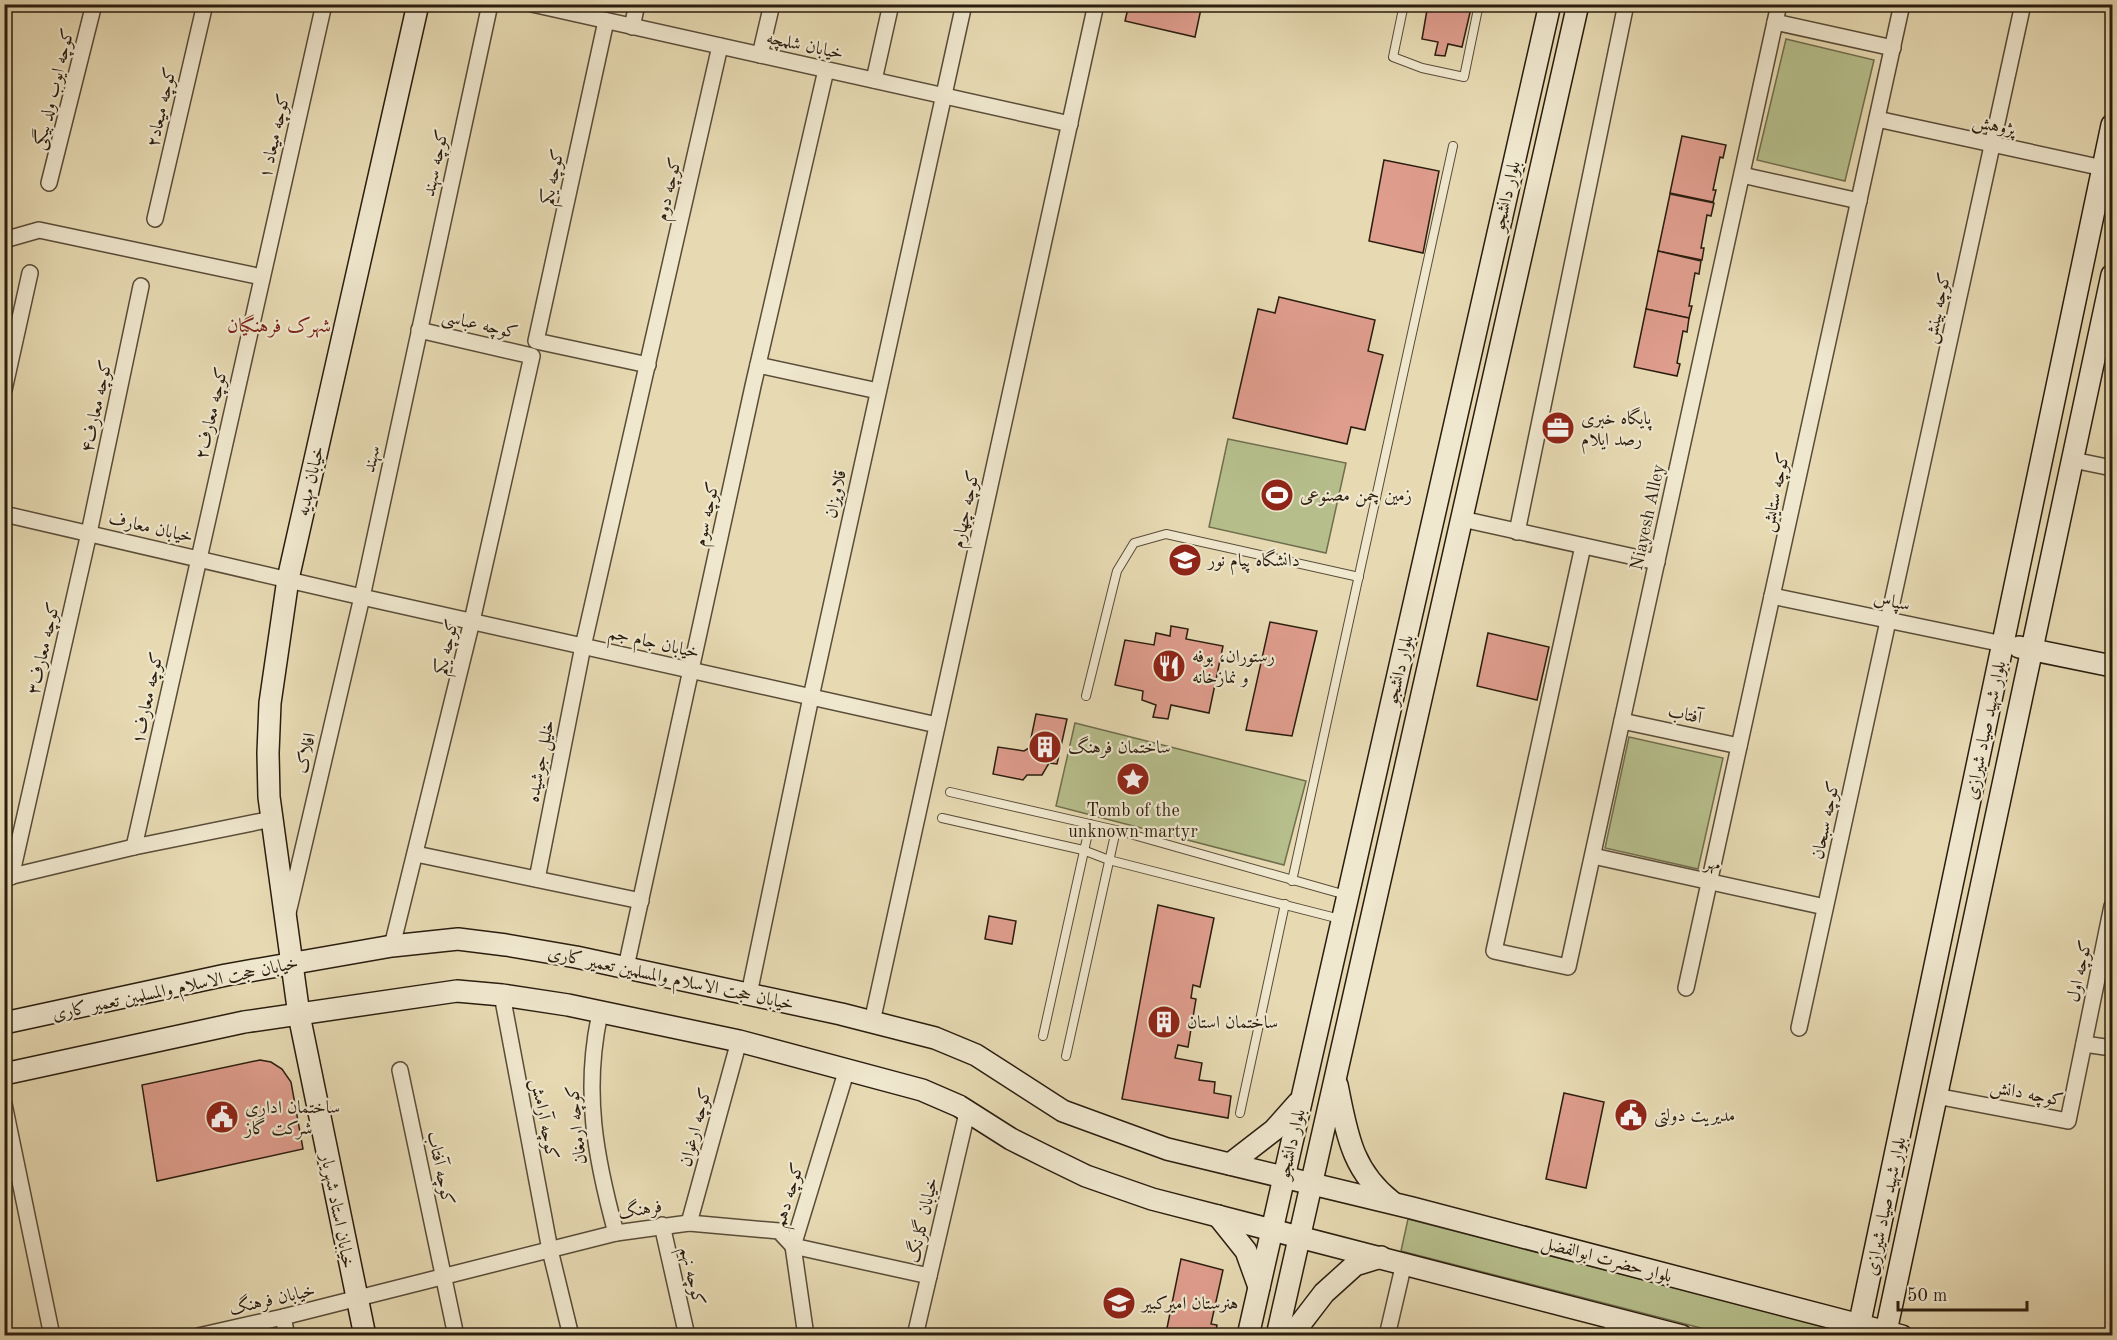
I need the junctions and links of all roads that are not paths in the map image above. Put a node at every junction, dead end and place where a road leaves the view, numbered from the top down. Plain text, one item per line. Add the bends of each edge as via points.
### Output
1 (94, 4) edge
2 (205, 4) edge
3 (324, 4) edge
4 (418, 4) edge
5 (490, 4) edge
6 (532, 4) edge
7 (637, 4) edge
8 (772, 4) edge
9 (891, 4) edge
10 (964, 4) edge
11 (1096, 4) edge
12 (1404, 4) edge
13 (1479, 4) edge
14 (1550, 4) edge
15 (1578, 4) edge
16 (1626, 4) edge
17 (1779, 4) edge
18 (1902, 4) edge
19 (2023, 4) edge
20 (606, 21) junction
21 (1775, 22) junction
22 (632, 27) junction
23 (720, 46) junction
24 (1893, 48) junction
25 (760, 55) junction
26 (826, 70) junction
27 (874, 80) junction
28 (943, 95) junction
29 (1877, 119) junction
30 (1070, 124) junction
31 (2112, 125) edge
32 (1993, 145) junction
33 (1453, 146) dead end
34 (2103, 168) junction
35 (1742, 175) junction
36 (50, 183) dead end
37 (1859, 201) junction
38 (155, 219) dead end
39 (4, 240) edge
40 (30, 273) dead end
41 (2112, 275) edge
42 (262, 277) junction
43 (141, 286) dead end
44 (419, 330) junction
45 (532, 356) joint
46 (648, 365) junction
47 (758, 365) junction
48 (4, 390) edge
49 (878, 391) junction
50 (2073, 460) junction
51 (2112, 468) edge
52 (4, 513) edge
53 (1462, 519) junction
54 (1517, 532) junction
55 (89, 533) junction
56 (1583, 546) junction
57 (198, 558) junction
58 (1657, 562) junction
59 (1359, 577) junction
60 (288, 579) junction
61 (1772, 596) junction
62 (362, 597) junction
63 (1889, 620) junction
64 (472, 621) junction
65 (2003, 644) junction
66 (583, 649) junction
67 (2032, 650) junction
68 (2112, 666) edge
69 (691, 670) junction
70 (1086, 696) dead end
71 (811, 697) junction
72 (1622, 721) junction
73 (937, 725) junction
74 (1739, 746) junction
75 (950, 792) dead end
76 (942, 818) dead end
77 (272, 819) junction
78 (1090, 824) junction
79 (1116, 830) junction
80 (134, 847) junction
81 (1083, 850) junction
82 (416, 854) junction
83 (1593, 856) junction
84 (1109, 860) junction
85 (8, 877) edge
86 (537, 879) junction
87 (1292, 881) junction
88 (1710, 882) junction
89 (1347, 895) junction
90 (641, 902) junction
91 (1285, 904) junction
92 (2112, 906) edge
93 (1825, 907) junction
94 (287, 918) junction
95 (1342, 920) junction
96 (392, 946) junction
97 (293, 963) junction
98 (626, 967) junction
99 (1686, 988) dead end
100 (748, 994) junction
101 (502, 995) junction
102 (600, 1013) junction
103 (299, 1015) junction
104 (872, 1022) junction
105 (4, 1023) edge
106 (1799, 1028) dead end
107 (1043, 1036) dead end
108 (739, 1041) junction
109 (2084, 1044) junction
110 (2112, 1048) edge
111 (1066, 1056) dead end
112 (847, 1069) junction
113 (400, 1070) dead end
114 (4, 1074) edge
115 (1335, 1079) junction
116 (1936, 1096) junction
117 (1302, 1097) junction
118 (4, 1104) edge
119 (967, 1113) junction
120 (1240, 1113) dead end
121 (1230, 1164) junction
122 (1284, 1177) junction
123 (1312, 1184) junction
124 (1395, 1204) junction
125 (1218, 1216) junction
126 (689, 1223) junction
127 (662, 1225) junction
128 (1272, 1229) junction
129 (616, 1233) junction
130 (1300, 1236) junction
131 (793, 1246) junction
132 (550, 1250) junction
133 (1382, 1257) junction
134 (1404, 1263) junction
135 (444, 1274) junction
136 (928, 1276) junction
137 (1259, 1287) junction
138 (356, 1299) junction
139 (283, 1317) junction
140 (1613, 1327) edge
141 (1858, 1330) edge
142 (1891, 1334) edge
143 (52, 1335) edge
144 (198, 1335) edge
145 (288, 1335) edge
146 (365, 1335) edge
147 (456, 1335) edge
148 (571, 1335) edge
149 (687, 1335) edge
150 (806, 1335) edge
151 (915, 1335) edge
152 (1248, 1335) edge
153 (1277, 1335) edge
154 (1291, 1335) edge
155 (1387, 1335) edge
156 (1682, 1335) edge

1 - 36 street, کوچه ایوب ولد بیگی
2 - 38 street, کوچه میعاد۲
3 - 42 street, کوچه میعاد ۱
4 - 60 main road, خیابان مهدیه
5 - 44 street, کوچه سهند
6 - 20 street, خیابان شلمچه
7 - 22 street
8 - 25 street
9 - 27 street
10 - 28 street, قلاویزان
11 - 30 street, کوچه چهارم
12 - 13 lane via 1393,57 1464,78
14 - 89 main road, بلوار دانشجو
15 - 53 main road, بلوار دانشجو
16 - 54 street
17 - 21 street, Niayesh Alley
18 - 24 street, کوچه ستایش
19 - 32 street, کوچه بینش
20 - 22 street, خیابان شلمچه
20 - 46 street, کوچه یکم via 536,341
21 - 24 street
21 - 35 street, Niayesh Alley
22 - 23 street, خیابان شلمچه
23 - 25 street, خیابان شلمچه
23 - 46 street, کوچه دوم
24 - 29 street, کوچه ستایش
25 - 26 street, خیابان شلمچه
26 - 27 street, خیابان شلمچه
26 - 47 street, کوچه سوم
27 - 28 street, خیابان شلمچه
28 - 30 street, خیابان شلمچه
28 - 49 street, قلاویزان
29 - 32 street, پژوهش
29 - 37 street, کوچه ستایش
30 - 73 street, کوچه چهارم
31 - 34 main road, بلوار شهید صیاد شیرازی
32 - 34 street, پژوهش
32 - 63 street, کوچه بینش
33 - 59 lane
34 - 65 main road, بلوار شهید صیاد شیرازی
35 - 37 street
35 - 58 street, Niayesh Alley
37 - 61 street, کوچه ستایش
39 - 42 street via 39,230
40 - 48 street
41 - 50 main road, بلوار شهید صیاد شیرازی
42 - 57 street, کوچه معارف۲
43 - 55 street, کوچه معارف۴
44 - 45 street, کوچه عباسی
44 - 62 street, سهند
45 - 64 street, کوچه یکم
46 - 66 street, خلیل جوشیده
47 - 49 street
47 - 69 street, کوچه سوم
49 - 71 street, قلاویزان
50 - 51 street
50 - 67 main road, بلوار شهید صیاد شیرازی
52 - 55 street, خیابان معارف
53 - 54 street
53 - 115 main road, بلوار دانشجو
54 - 56 street
55 - 57 street, خیابان معارف
55 - 85 street, کوچه معارف۳
56 - 58 street
56 - 83 street, Niayesh Alley via 1494,951 1568,967
57 - 60 street, خیابان معارف
57 - 80 street, کوچه معارف۱
58 - 72 street, Niayesh Alley
59 - 70 lane via 1166,534 1134,543 1117,571
59 - 87 lane
60 - 62 street, خیابان معارف
60 - 77 main road, خیابان مهدیه via 270,703
61 - 63 street, سپاس
61 - 74 street, کوچه ستایش
62 - 64 street, خیابان جام جم
62 - 94 street, افلاک
63 - 65 street, سپاس
63 - 93 street, کوچه سبحان
64 - 66 street, خیابان جام جم
64 - 82 street, کوچه یکم
65 - 67 main road
65 - 141 main road, بلوار شهید صیاد شیرازی
66 - 69 street, خیابان جام جم
66 - 86 street, خلیل جوشیده
67 - 68 main road
67 - 116 main road, بلوار شهید صیاد شیرازی
69 - 71 street, خیابان جام جم
69 - 90 street, کوچه سوم
71 - 73 street, خیابان جام جم
71 - 100 street, قلاویزان
72 - 74 street, آفتاب
72 - 83 street, Niayesh Alley
73 - 104 street, کوچه چهارم
74 - 88 street, کوچه ستایش
75 - 78 lane
76 - 81 lane
77 - 80 street
77 - 94 main road, خیابان مهدیه
78 - 79 lane
78 - 81 lane
79 - 84 lane
79 - 87 lane
80 - 85 street
81 - 84 lane
81 - 107 lane
82 - 86 street
82 - 96 street, کوچه یکم
83 - 88 street, مهر
84 - 91 lane
84 - 111 lane
86 - 90 street
87 - 89 lane
88 - 93 street, مهر
88 - 99 street, کوچه ستایش
89 - 95 main road, بلوار دانشجو
90 - 98 street, کوچه سوم
91 - 95 lane
91 - 120 lane
92 - 109 street, کوچه اول
93 - 106 street, کوچه سبحان
94 - 97 main road, خیابان مهدیه
95 - 117 main road, بلوار دانشجو
96 - 97 main road, خیابان حجت الاسلام والمسلمین تعمیر کاری
96 - 98 main road, خیابان حجت الاسلام والمسلمین تعمیر کاری via 458,939
97 - 103 main road, خیابان استاد شهریار
97 - 105 main road, خیابان حجت الاسلام والمسلمین تعمیر کاری
98 - 100 main road, خیابان حجت الاسلام والمسلمین تعمیر کاری
100 - 104 main road, خیابان حجت الاسلام والمسلمین تعمیر کاری
101 - 102 main road
101 - 103 main road via 458,991
101 - 132 street, کوچه آرامش
102 - 108 main road
102 - 129 street, کوچه ارمغان via 592,1048 591,1098 601,1171
103 - 114 main road via 244,1022
103 - 138 main road, خیابان استاد شهریار
104 - 121 main road, خیابان حجت الاسلام والمسلمین تعمیر کاری via 935,1038 976,1055 1062,1111 1167,1149
108 - 112 main road
108 - 126 street, کوچه ارغوان
109 - 110 street
109 - 116 street, کوچه دانش via 2068,1121
112 - 119 main road via 922,1090
112 - 131 street, کوچه دهم
113 - 135 street, کوچه آفتاب
115 - 123 main road, بلوار دانشجو
115 - 124 main road via 1359,1167 1374,1188
116 - 142 main road, بلوار شهید صیاد شیرازی
117 - 121 main road via 1279,1125
117 - 122 main road, بلوار دانشجو
118 - 143 street
119 - 125 main road via 1086,1176
119 - 136 street, خیابان گلرنگ
121 - 122 main road, خیابان حجت الاسلام والمسلمین تعمیر کاری
122 - 123 main road, خیابان حجت الاسلام والمسلمین تعمیر کاری
122 - 128 main road, بلوار دانشجو
123 - 124 main road, بلوار حضرت ابوالفضل
123 - 130 main road, بلوار دانشجو
124 - 141 main road, بلوار حضرت ابوالفضل
125 - 128 main road
125 - 137 main road via 1246,1251
126 - 127 street, فرهنگ
126 - 131 street, فرهنگ via 779,1231
127 - 129 street, فرهنگ
127 - 149 street, کوچه نهم
128 - 130 main road
128 - 137 main road, بلوار دانشجو
129 - 132 street, فرهنگ
130 - 133 main road
130 - 153 main road, بلوار دانشجو
131 - 136 street, فرهنگ
131 - 150 street, کوچه دهم
132 - 135 street, فرهنگ
132 - 148 street, کوچه آرامش
133 - 134 main road
133 - 154 main road via 1355,1265 1324,1293
134 - 140 main road
134 - 155 street
135 - 138 street, فرهنگ
135 - 147 street, کوچه آفتاب
136 - 151 street, خیابان گلرنگ
137 - 152 main road, بلوار دانشجو
138 - 139 street, خیابان فرهنگ
138 - 146 main road, خیابان استاد شهریار
139 - 144 street, خیابان فرهنگ
139 - 145 street
140 - 156 main road
141 - 142 main road, بلوار حضرت ابوالفضل

